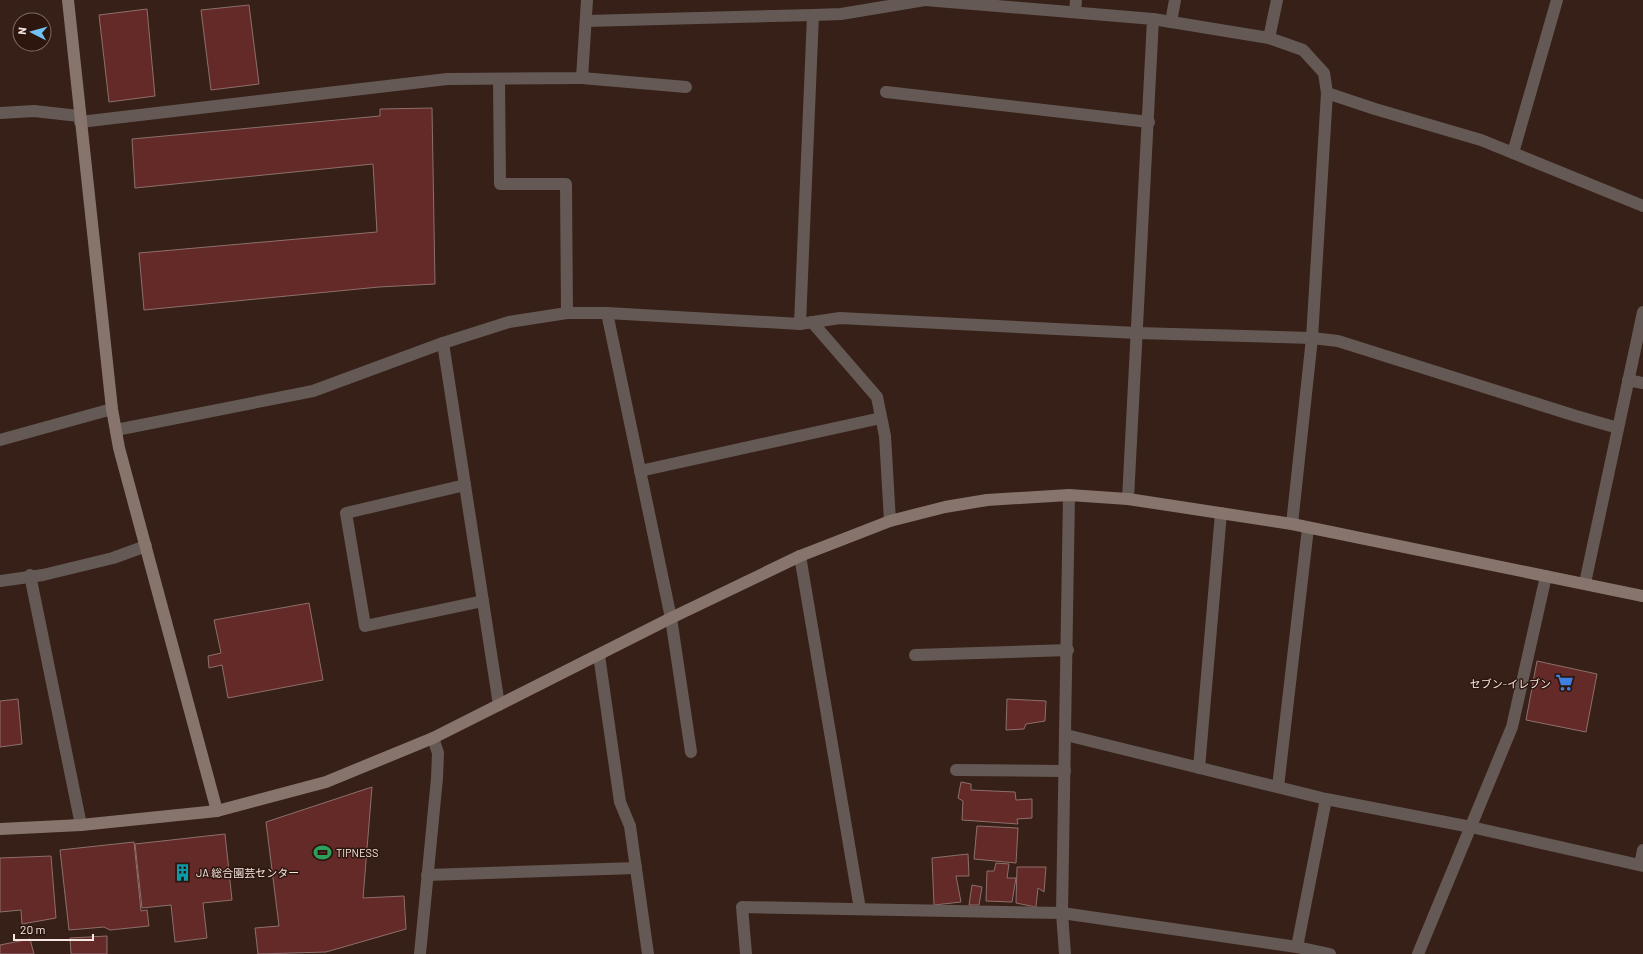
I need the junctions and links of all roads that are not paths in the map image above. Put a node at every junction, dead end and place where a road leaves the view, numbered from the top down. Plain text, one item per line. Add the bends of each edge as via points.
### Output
1 (68, 0) edge
2 (587, 0) edge
3 (925, 0) edge
4 (1175, 0) edge
5 (1277, 0) edge
6 (1557, 0) edge
7 (1075, 6) edge
8 (813, 15) junction
9 (1153, 19) junction
10 (586, 21) junction
11 (1171, 22) junction
12 (1268, 38) junction
13 (582, 78) junction
14 (499, 79) junction
15 (686, 87) dead end
16 (886, 92) dead end
17 (1327, 93) junction
18 (0, 113) edge
19 (80, 119) junction
20 (1149, 122) junction
21 (1513, 153) junction
22 (1643, 206) edge
23 (1643, 312) edge
24 (567, 313) junction
25 (608, 313) junction
26 (806, 323) junction
27 (1137, 333) junction
28 (1312, 338) junction
29 (443, 343) junction
30 (1628, 380) junction
31 (1643, 383) edge
32 (112, 409) junction
33 (882, 418) junction
34 (1618, 428) junction
35 (116, 430) junction
36 (0, 440) edge
37 (640, 471) junction
38 (465, 485) junction
39 (1069, 495) junction
40 (1128, 499) junction
41 (1221, 513) junction
42 (890, 521) junction
43 (1292, 524) junction
44 (1308, 528) junction
45 (146, 546) junction
46 (800, 556) junction
47 (30, 576) junction
48 (1546, 576) junction
49 (0, 580) edge
50 (1585, 583) junction
51 (1643, 596) edge
52 (483, 601) junction
53 (671, 618) junction
54 (1068, 650) junction
55 (599, 655) junction
56 (915, 655) dead end
57 (499, 705) junction
58 (1066, 735) junction
59 (433, 738) junction
60 (691, 752) dead end
61 (1198, 768) junction
62 (956, 770) dead end
63 (1065, 771) junction
64 (1278, 787) junction
65 (1326, 799) junction
66 (217, 811) junction
67 (81, 825) junction
68 (1471, 827) junction
69 (0, 829) edge
70 (1643, 850) edge
71 (1642, 865) edge
72 (636, 868) junction
73 (427, 875) junction
74 (860, 909) junction
75 (1062, 913) junction
76 (1297, 950) edge
77 (420, 954) edge
78 (648, 954) edge
79 (746, 954) edge
80 (1065, 954) edge
81 (1330, 954) edge
82 (1418, 954) edge

1 - 19 street
2 - 10 street
3 - 7 street
3 - 8 street via 841,14
4 - 11 street
5 - 12 street
6 - 21 street
7 - 9 street
8 - 10 street
8 - 26 street
9 - 11 street
9 - 20 street
10 - 13 street
11 - 12 street
12 - 17 street via 1303,50 1324,73
13 - 14 street
13 - 15 street
14 - 19 street via 447,79
14 - 24 street via 500,184 566,184
16 - 20 street
17 - 21 street via 1481,140
17 - 28 street
18 - 19 street via 34,112
19 - 32 street
20 - 27 street
21 - 22 street
23 - 30 street
24 - 25 street
24 - 29 street via 509,322
25 - 26 street
25 - 37 street
26 - 27 street via 840,318
26 - 33 street via 877,396
27 - 28 street
27 - 40 street
28 - 34 street via 1338,341
28 - 43 street
29 - 35 street via 313,391
29 - 38 street
30 - 31 street
30 - 34 street
32 - 35 street
32 - 36 street
33 - 37 street
33 - 42 street
34 - 50 street
35 - 45 street
37 - 53 street
38 - 52 street
38 - 52 street via 346,513 365,626
39 - 40 street
39 - 42 street via 987,500 945,507
39 - 54 street
40 - 41 street
41 - 43 street
41 - 61 street
42 - 46 street
43 - 44 street
44 - 48 street
44 - 64 street
45 - 47 street via 113,558
45 - 66 street
46 - 53 street
46 - 74 street
47 - 49 street
47 - 67 street
48 - 50 street
48 - 68 street via 1512,727
50 - 51 street
52 - 57 street
53 - 55 street
53 - 60 street
54 - 56 street
54 - 58 street
55 - 57 street
55 - 72 street via 620,802 630,826
57 - 59 street
58 - 61 street
58 - 63 street
59 - 66 street via 326,782
59 - 73 street via 438,753
61 - 64 street
62 - 63 street
63 - 75 street
64 - 65 street
65 - 68 street
65 - 76 street
66 - 67 street
67 - 69 street
68 - 71 street
68 - 82 street
70 - 71 street
72 - 73 street
72 - 78 street
73 - 77 street
74 - 75 street
74 - 79 street via 742,907
75 - 76 street
75 - 80 street
76 - 81 street

